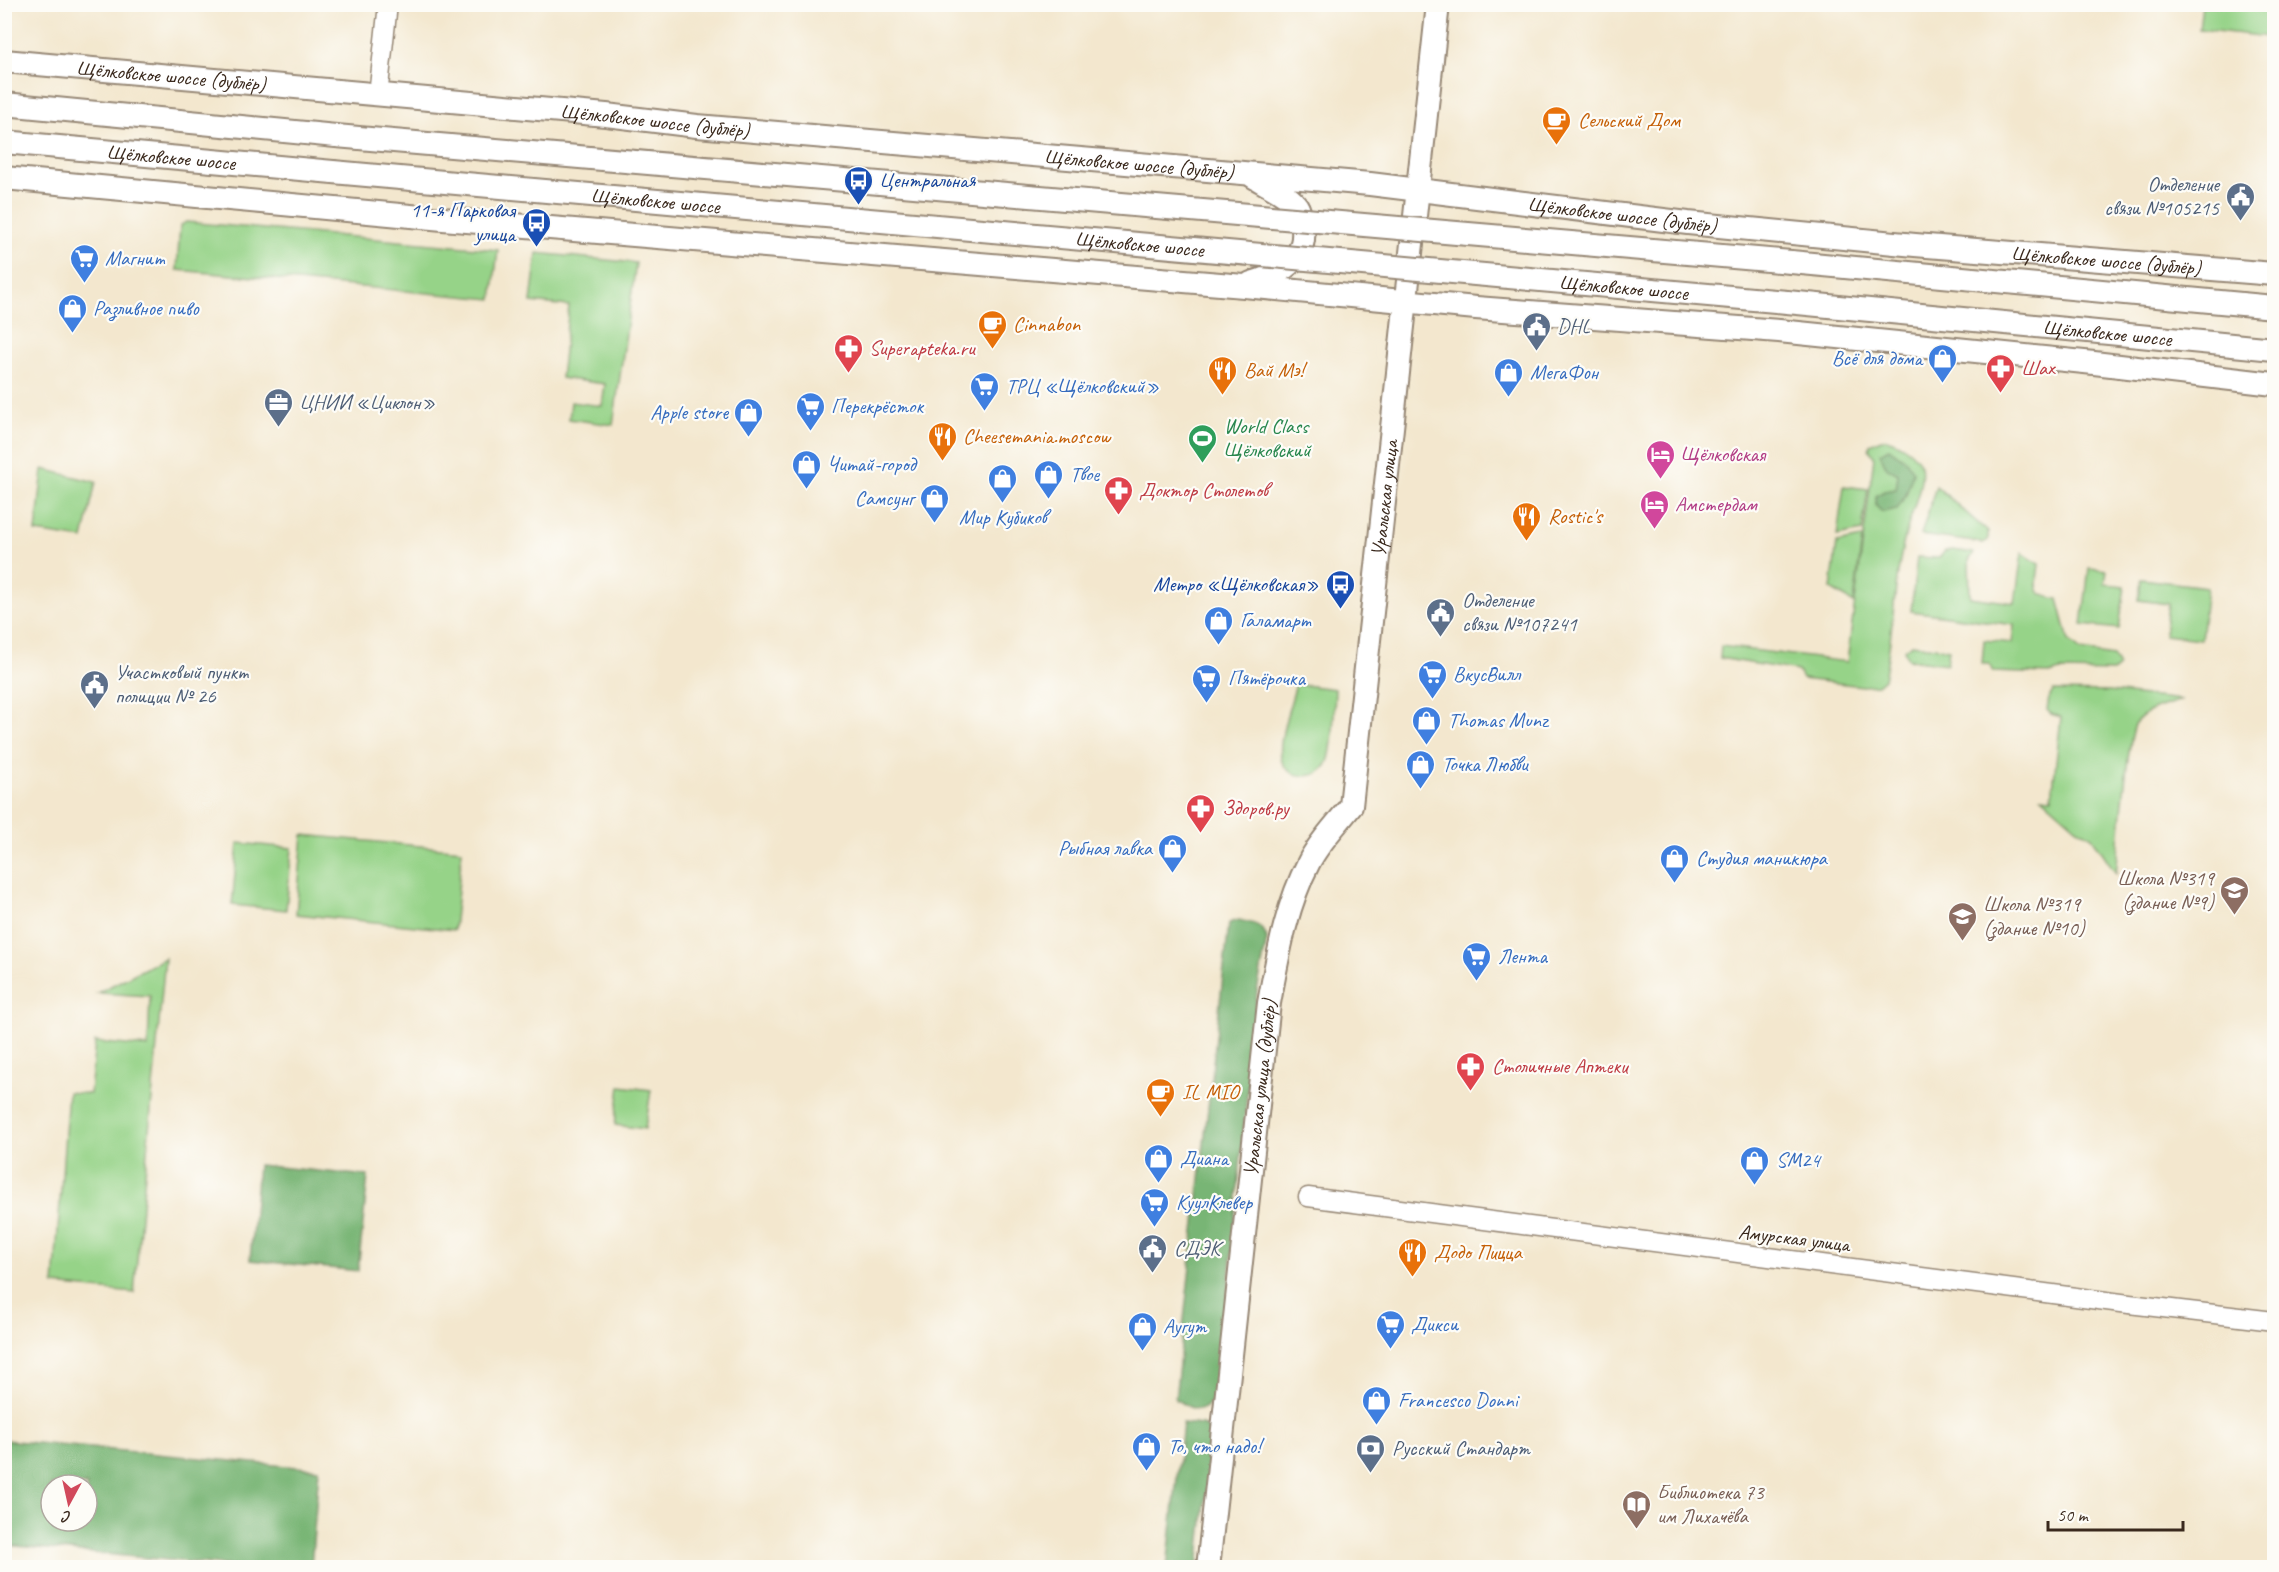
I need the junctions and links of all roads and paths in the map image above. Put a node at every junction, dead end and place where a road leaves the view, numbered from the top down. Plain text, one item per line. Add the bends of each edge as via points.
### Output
1 (388, 4) edge
2 (1438, 4) edge
3 (4, 61) edge
4 (378, 96) junction
5 (4, 104) edge
6 (4, 142) edge
7 (1249, 174) junction
8 (4, 178) edge
9 (1418, 190) junction
10 (2274, 274) edge
11 (1244, 286) junction
12 (1405, 301) junction
13 (2274, 307) edge
14 (2274, 349) edge
15 (2274, 384) edge
16 (1351, 806) joint
17 (1308, 1197) dead end
18 (2274, 1321) edge
19 (1208, 1568) edge

1 - 4 street
2 - 9 main road, Уральская улица
3 - 4 main road, Щёлковское шоссе (дублёр)
4 - 7 main road, Щёлковское шоссе (дублёр)
5 - 13 main road, Щёлковское шоссе, bridge
6 - 14 main road, Щёлковское шоссе, bridge
7 - 9 main road, Щёлковское шоссе (дублёр)
7 - 11 main road via 1298,206 1303,228 1293,263 1272,277
8 - 11 main road
9 - 10 main road, Щёлковское шоссе (дублёр) via 1688,223
9 - 12 main road, Уральская улица
11 - 12 main road
12 - 15 main road via 1879,341
12 - 16 main road, Уральская улица
16 - 19 main road, Уральская улица (дублёр) via 1310,860 1282,934 1269,1004
17 - 18 street, Амурская улица

